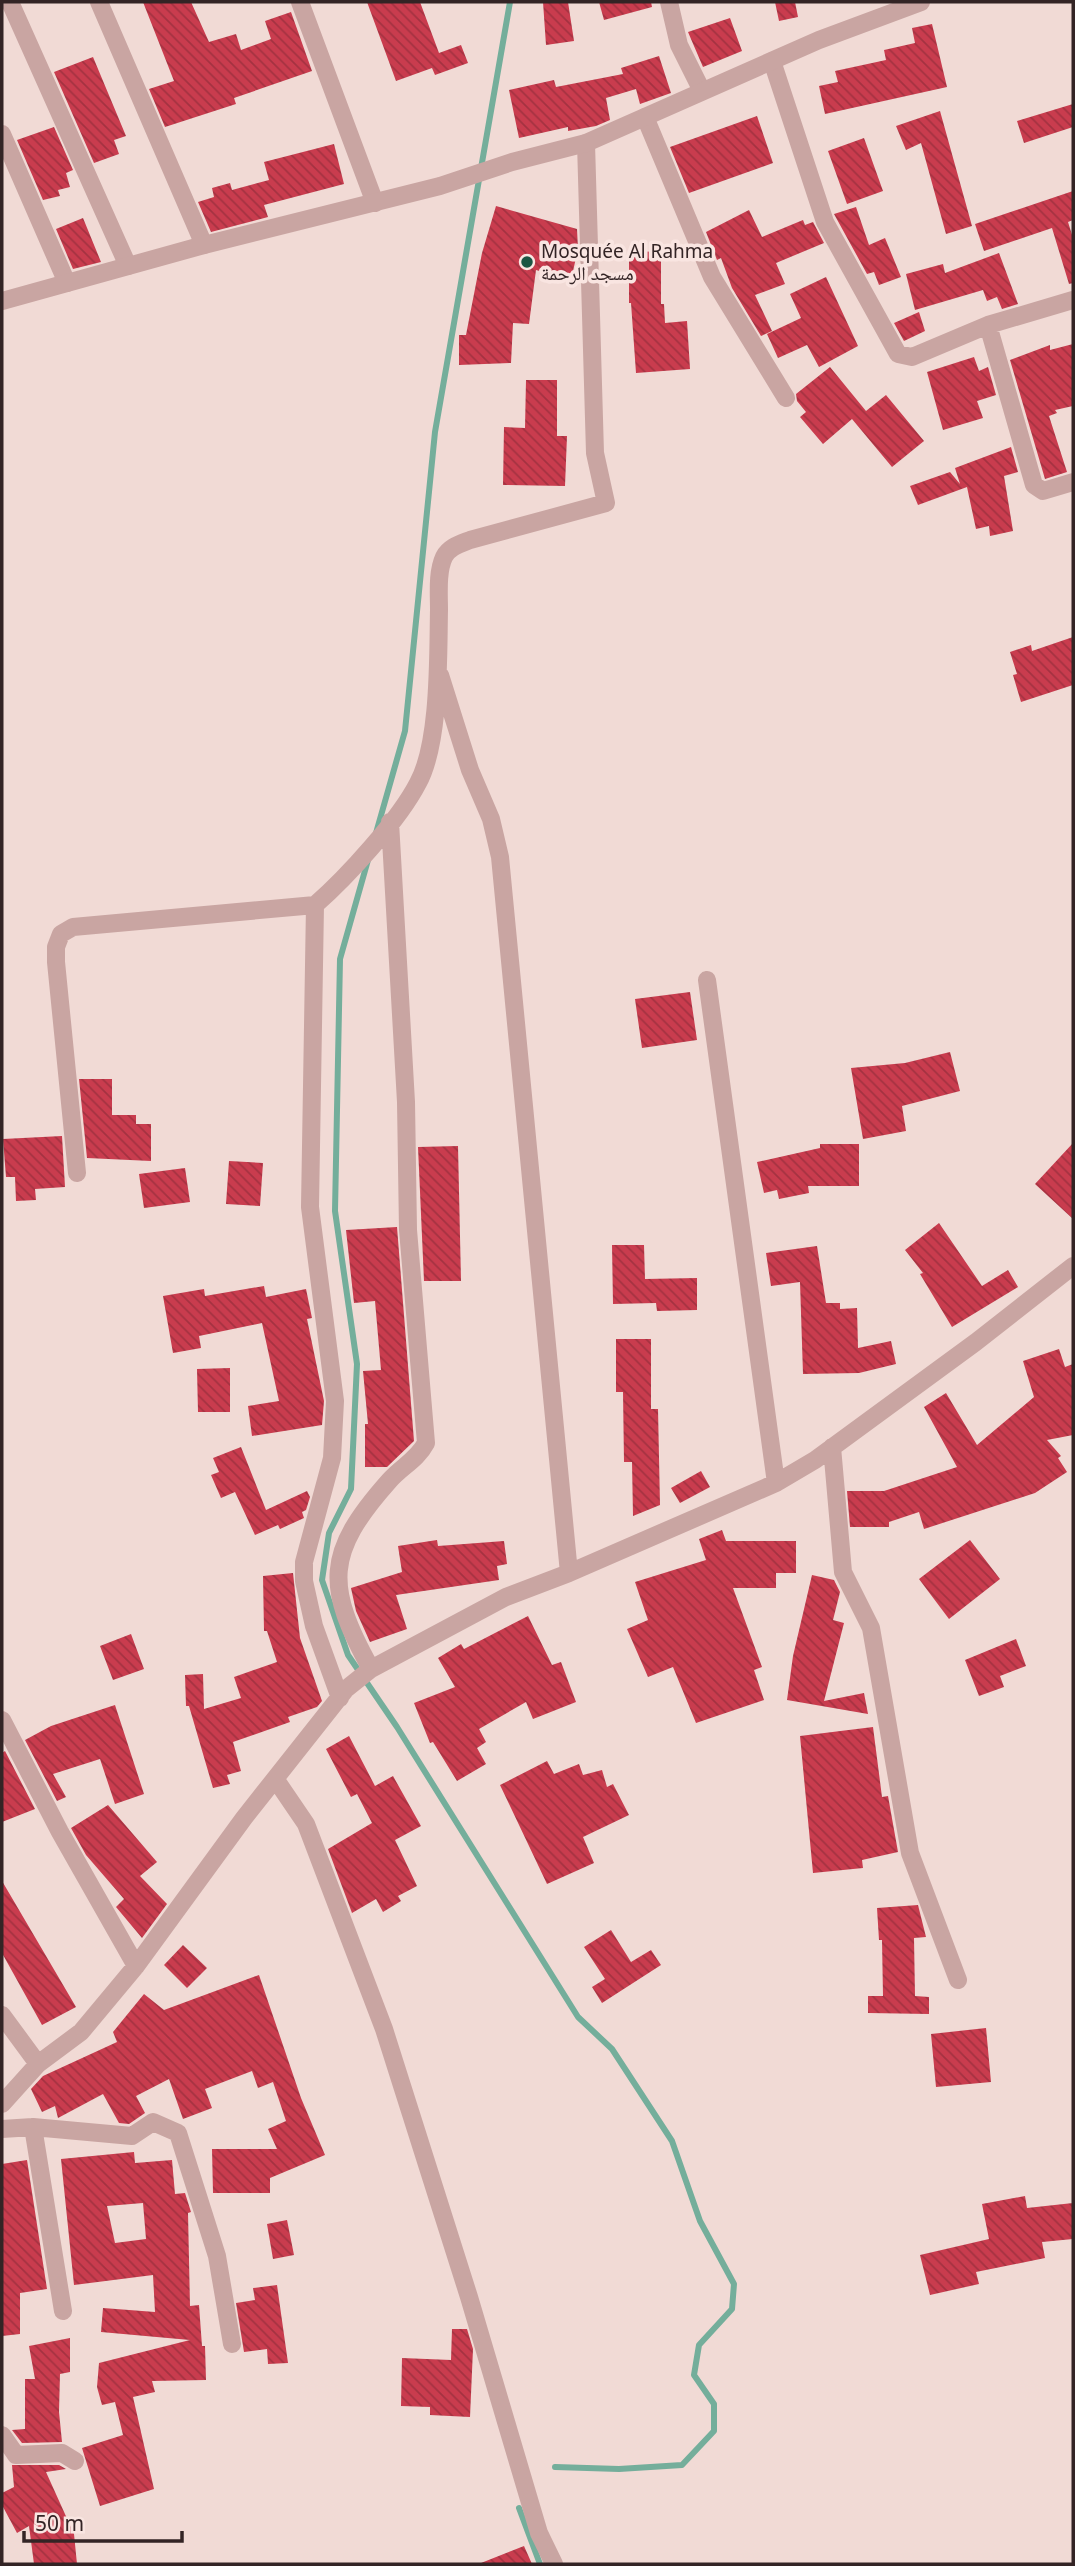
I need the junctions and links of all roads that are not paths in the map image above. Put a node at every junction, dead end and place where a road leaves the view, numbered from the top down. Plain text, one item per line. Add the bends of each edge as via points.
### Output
1 (10, 2) edge
2 (99, 2) edge
3 (300, 2) edge
4 (669, 2) edge
5 (916, 3) edge
6 (772, 61) junction
7 (702, 92) junction
8 (645, 117) junction
9 (2, 134) edge
10 (586, 143) junction
11 (374, 203) junction
12 (204, 245) junction
13 (128, 266) junction
14 (67, 283) junction
15 (1073, 300) edge
16 (2, 302) edge
17 (988, 325) junction
18 (786, 398) dead end
19 (1073, 482) edge
20 (438, 668) junction
21 (390, 822) junction
22 (315, 905) junction
23 (707, 979) dead end
24 (77, 1173) dead end
25 (1073, 1266) edge
26 (832, 1447) junction
27 (776, 1483) junction
28 (569, 1573) junction
29 (368, 1671) junction
30 (343, 1694) junction
31 (2, 1720) edge
32 (276, 1780) junction
33 (136, 1966) junction
34 (958, 1980) dead end
35 (2, 2015) edge
36 (38, 2064) junction
37 (2, 2104) edge
38 (33, 2127) junction
39 (2, 2129) edge
40 (63, 2311) dead end
41 (232, 2344) dead end
42 (2, 2435) edge
43 (75, 2461) dead end
44 (554, 2564) edge

1 - 13 street
2 - 12 street
3 - 11 street
4 - 7 street via 679,45
5 - 6 street
6 - 7 street
6 - 17 street via 825,222 898,354 912,356
7 - 8 street
8 - 10 street
8 - 18 street via 712,277
9 - 14 street
10 - 11 street
10 - 20 street via 595,453 606,503 453,547 444,558 440,576
11 - 12 street
12 - 13 street
13 - 14 street
14 - 16 street
15 - 17 street
17 - 19 street via 1034,485 1043,491
20 - 21 street via 430,740 419,783
20 - 28 street via 500,857
21 - 22 street via 341,882
21 - 29 street via 408,1230 426,1443 420,1455 391,1479 356,1520 338,1559 337,1589
22 - 24 street via 73,928 61,934 56,962
22 - 30 street via 310,1207 335,1401 332,1458 304,1562 304,1581 314,1626
23 - 27 street
25 - 26 street
26 - 27 street
26 - 34 street via 843,1572 871,1628 910,1853
27 - 28 street
28 - 29 street via 506,1597
29 - 30 street
30 - 32 street
31 - 33 street
32 - 33 street
32 - 44 street via 306,1824 384,2029 539,2533
33 - 36 street via 81,2032
35 - 36 street
36 - 37 street
38 - 39 street
38 - 40 street
38 - 41 street via 132,2136 153,2122 178,2133 217,2256
42 - 43 street via 16,2455 62,2453

